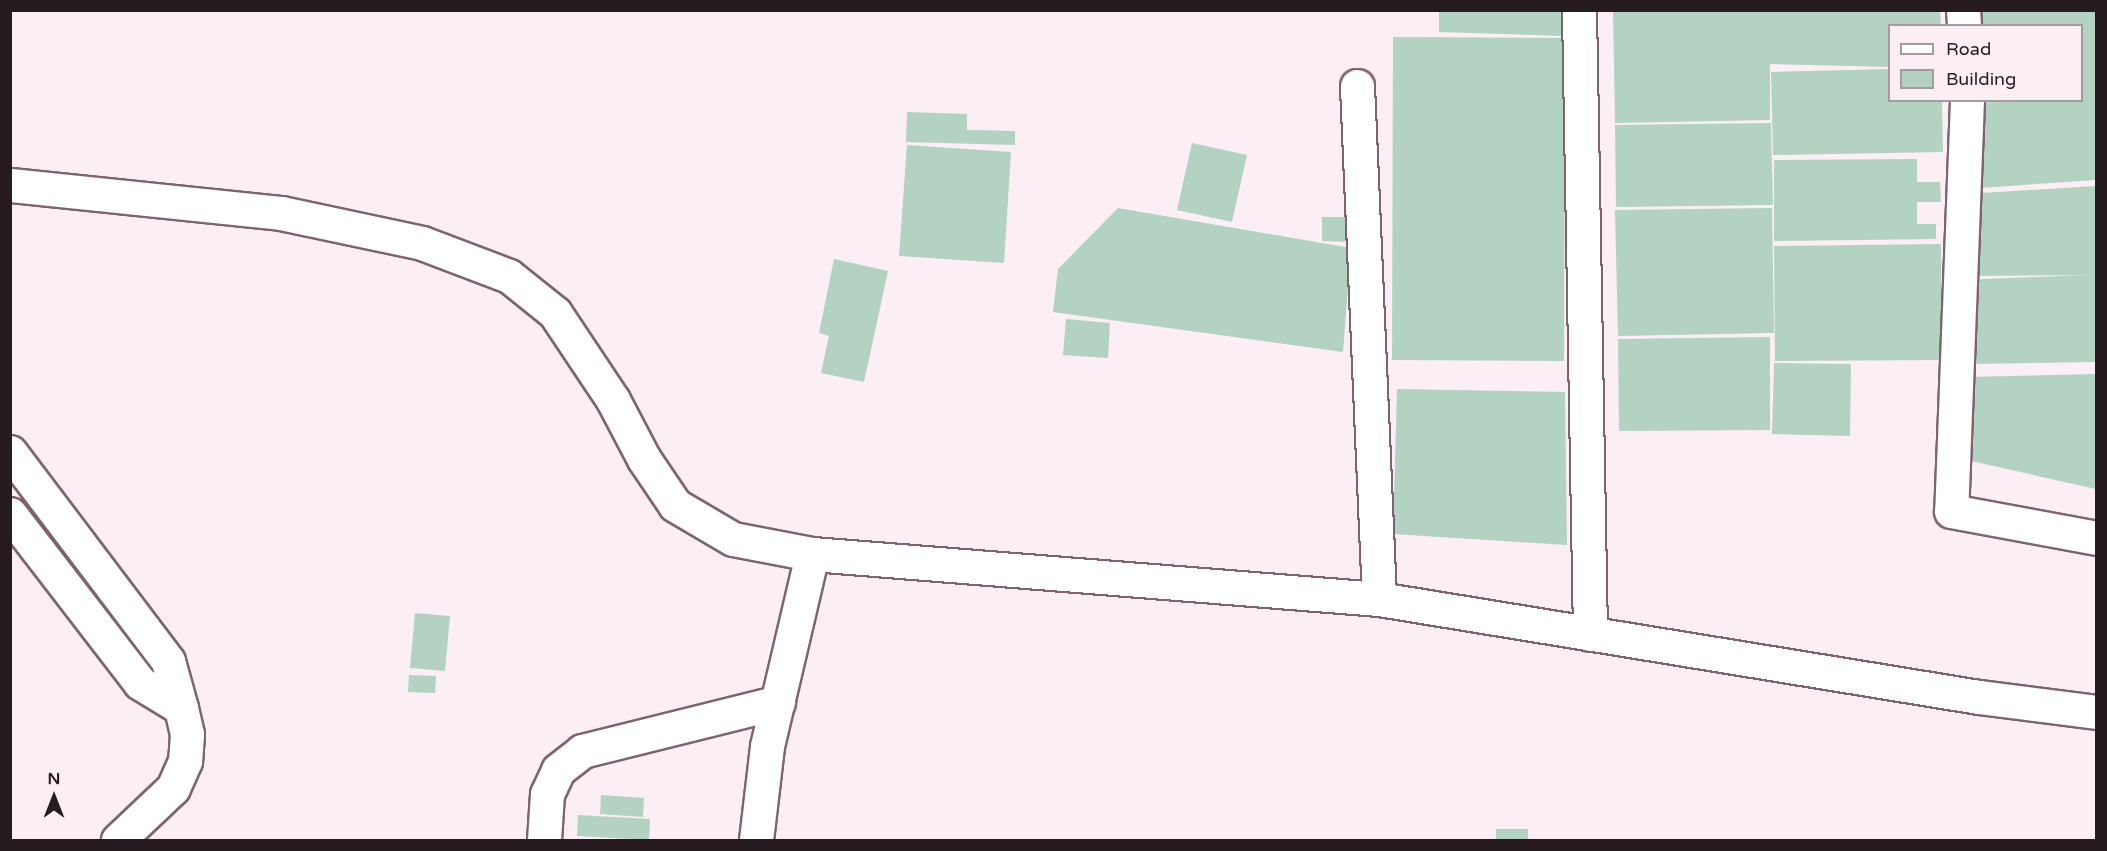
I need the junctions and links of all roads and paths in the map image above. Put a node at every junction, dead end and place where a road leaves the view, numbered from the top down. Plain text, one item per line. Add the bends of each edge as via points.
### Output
1 (1579, 10) edge
2 (1357, 86) dead end
3 (1967, 102) edge
4 (10, 185) edge
5 (10, 452) edge
6 (10, 514) edge
7 (2097, 538) edge
8 (812, 554) junction
9 (1379, 599) junction
10 (1590, 634) junction
11 (777, 702) junction
12 (181, 708) junction
13 (2097, 712) edge
14 (118, 840) edge
15 (544, 840) edge
16 (756, 840) edge

1 - 10 street
2 - 9 street
3 - 7 street via 1951,511
4 - 8 street via 281,213 422,243 509,276 555,313 613,400 644,459 675,505 733,539
5 - 12 street via 168,661
6 - 12 street via 140,683
8 - 9 street
8 - 11 street
9 - 10 street
10 - 13 street via 1979,697
11 - 15 street via 582,751 558,770 547,794
11 - 16 street via 767,746
12 - 14 street via 187,734 185,760 173,788

